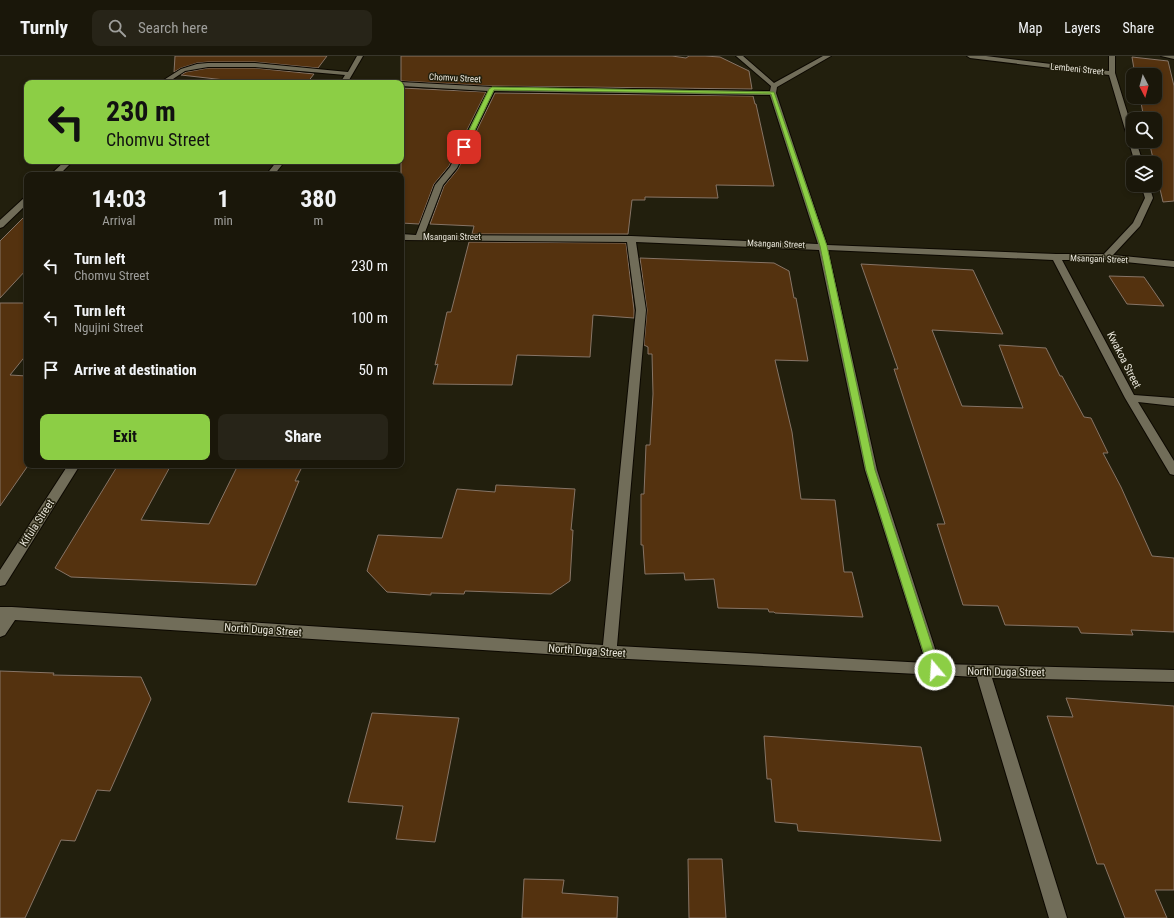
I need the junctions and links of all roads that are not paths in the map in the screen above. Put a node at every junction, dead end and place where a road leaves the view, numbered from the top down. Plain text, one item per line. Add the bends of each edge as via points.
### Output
1 (360, 56) edge
2 (739, 56) edge
3 (828, 56) edge
4 (970, 56) edge
5 (1112, 56) edge
6 (1164, 56) edge
7 (1174, 57) edge
8 (1112, 72) junction
9 (350, 74) junction
10 (167, 80) edge
11 (346, 80) edge
12 (404, 84) edge
13 (492, 89) junction
14 (773, 90) junction
15 (1137, 156) edge
16 (66, 164) edge
17 (279, 164) edge
18 (57, 172) edge
19 (272, 172) edge
20 (1147, 192) edge
21 (24, 203) edge
22 (0, 225) edge
23 (404, 237) edge
24 (419, 237) junction
25 (631, 238) junction
26 (824, 246) junction
27 (1056, 257) junction
28 (1106, 257) junction
29 (1174, 264) edge
30 (1130, 398) junction
31 (1174, 402) edge
32 (72, 468) edge
33 (1174, 471) edge
34 (0, 582) edge
35 (6, 613) edge
36 (0, 631) edge
37 (609, 652) junction
38 (935, 670) junction
39 (983, 672) junction
40 (1174, 676) edge
41 (1058, 918) edge

1 - 9 street
2 - 14 street
3 - 14 street
4 - 8 street, Lembeni Street
5 - 8 street
6 - 7 street
8 - 15 street
9 - 10 street via 208,65 183,70
9 - 11 street
12 - 13 street, Chomvu Street
13 - 14 street, Chomvu Street
13 - 24 street via 453,168 439,185
14 - 26 street
16 - 18 street
17 - 19 street
20 - 28 street via 1149,198 1137,224
21 - 22 street
23 - 24 street, Msangani Street
24 - 25 street, Msangani Street
25 - 26 street, Msangani Street
25 - 37 street via 641,310
26 - 27 street, Msangani Street
26 - 38 street via 871,470
27 - 28 street, Msangani Street
27 - 30 street, Kwakoa Street
28 - 29 street, Msangani Street
30 - 31 street
30 - 33 street, Kwakoa Street
32 - 34 street, Kifula Street
35 - 36 street
35 - 37 street, North Duga Street
37 - 38 street, North Duga Street
38 - 39 street, North Duga Street
39 - 40 street, North Duga Street
39 - 41 street

